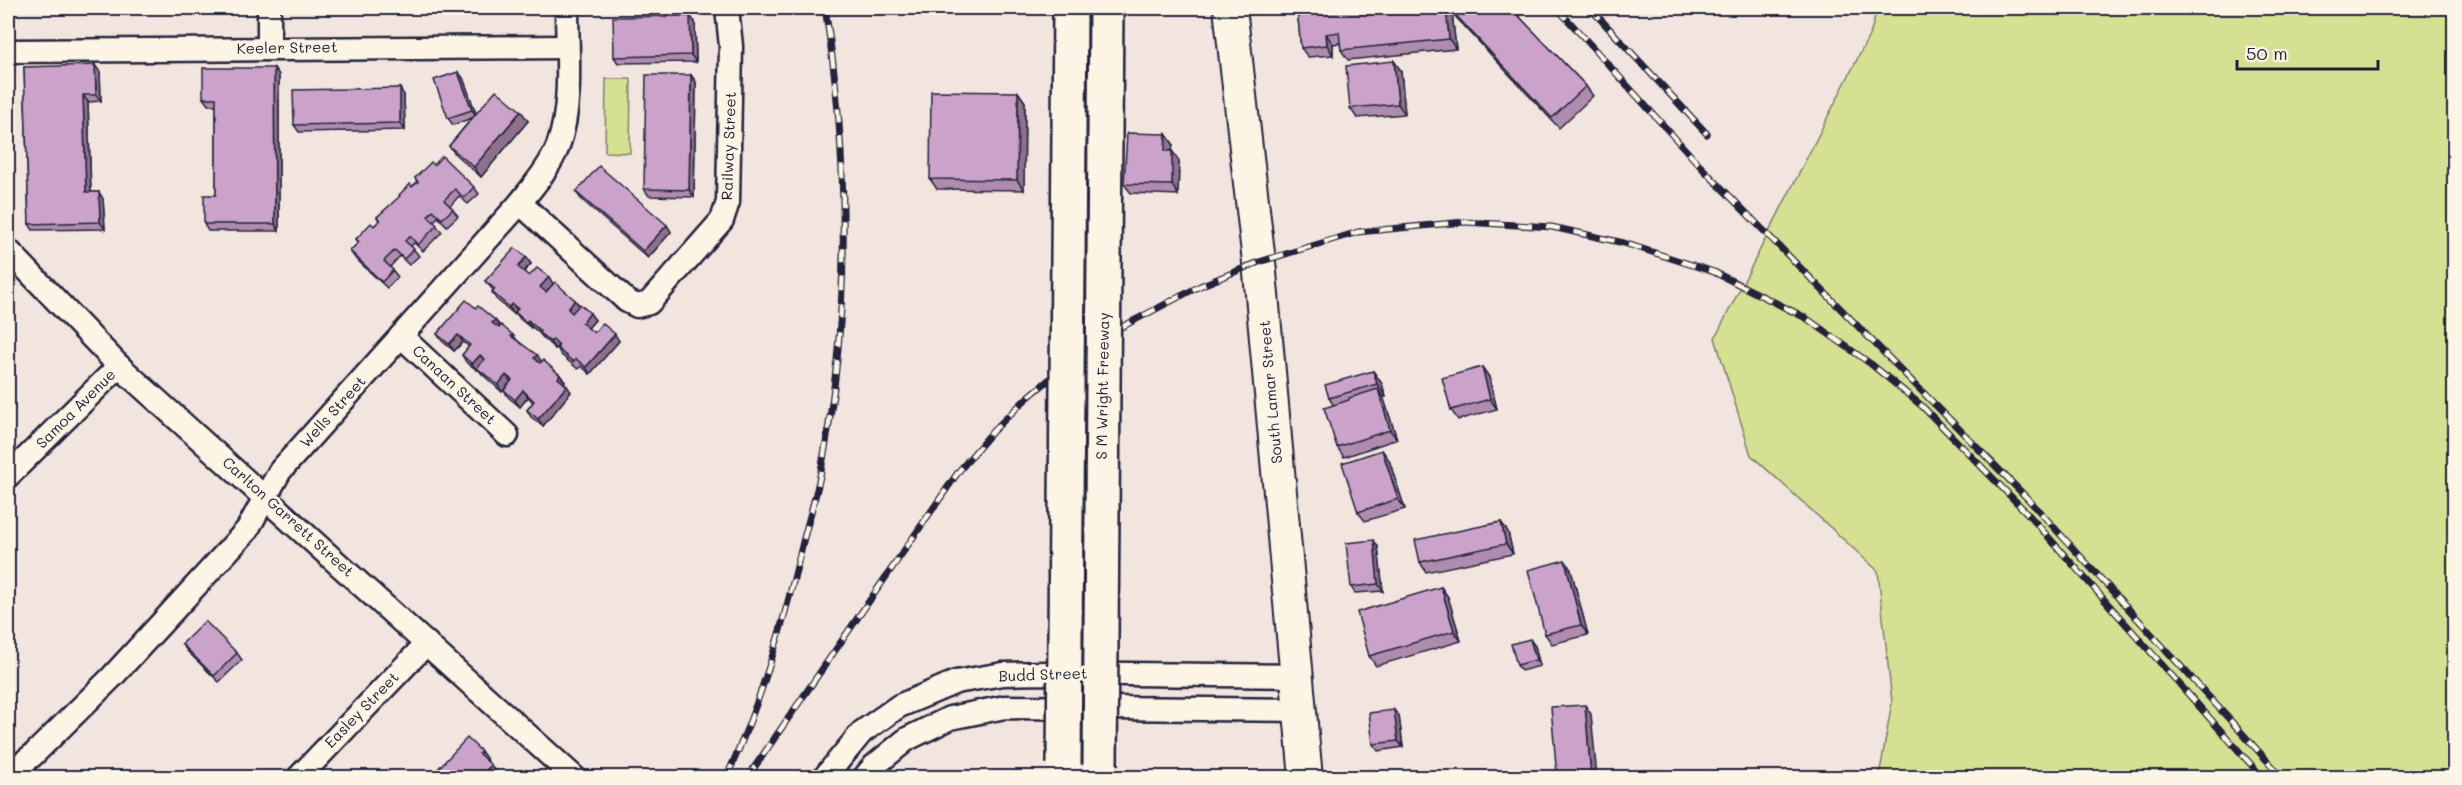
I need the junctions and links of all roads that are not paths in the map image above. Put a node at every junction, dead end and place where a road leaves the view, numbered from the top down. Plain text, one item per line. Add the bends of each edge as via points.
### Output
1 (269, 8) edge
2 (567, 8) edge
3 (728, 8) edge
4 (1070, 8) edge
5 (1107, 8) edge
6 (1230, 8) edge
7 (567, 47) junction
8 (269, 48) junction
9 (8, 51) edge
10 (520, 204) junction
11 (8, 250) edge
12 (401, 336) junction
13 (119, 366) junction
14 (507, 435) dead end
15 (8, 476) edge
16 (265, 497) junction
17 (427, 643) junction
18 (1296, 676) junction
19 (1300, 710) junction
20 (1064, 764) dead end
21 (1100, 765) dead end
22 (8, 774) edge
23 (298, 777) edge
24 (575, 777) edge
25 (824, 777) edge
26 (864, 777) edge
27 (1306, 777) edge

1 - 8 street
2 - 7 street, Wells Street
3 - 10 street, Railway Street via 729,202 722,220 649,303 637,306 627,301
4 - 20 main road, bridge
5 - 21 main road, S M Wright Freeway, bridge
6 - 18 main road, South Lamar Street via 1260,274
7 - 8 street, Keeler Street
7 - 10 street, Wells Street via 566,120 558,147
8 - 9 street, Keeler Street
10 - 12 street, Wells Street
11 - 13 street, Carlton Garrett Street
12 - 14 street, Canaan Street
12 - 16 street, Wells Street via 280,471
13 - 15 street, Samoa Avenue
13 - 16 street, Carlton Garrett Street
16 - 17 street, Carlton Garrett Street
16 - 22 street, Wells Street via 247,530 112,677 33,755
17 - 23 street, Easley Street
17 - 24 street, Carlton Garrett Street
18 - 19 main road, South Lamar Street
18 - 25 street, Budd Street via 1045,673 1003,674 956,682 899,706 862,732
19 - 26 street, Budd Street via 1005,707 950,718 907,739
19 - 27 main road, South Lamar Street

